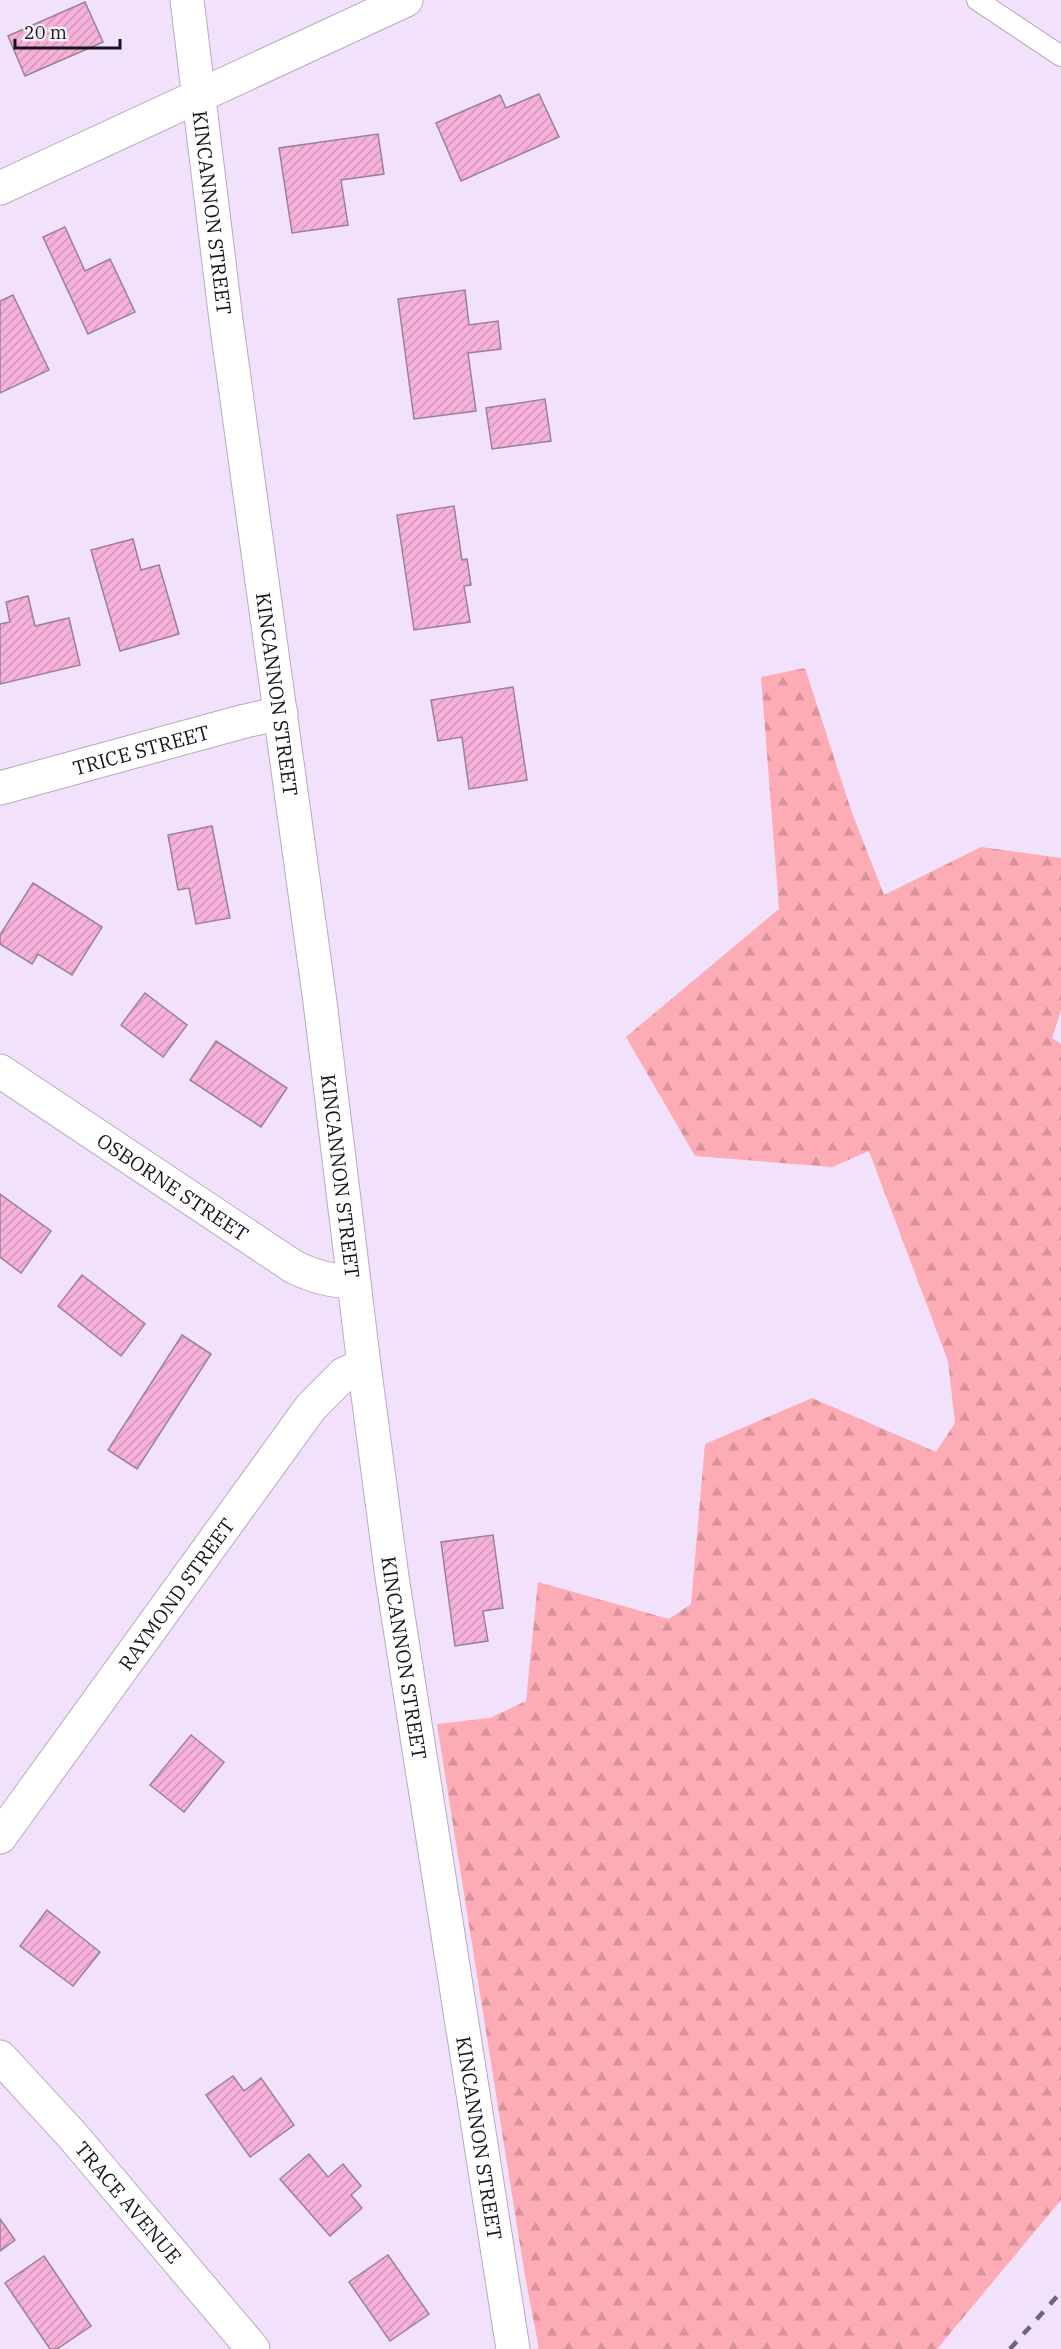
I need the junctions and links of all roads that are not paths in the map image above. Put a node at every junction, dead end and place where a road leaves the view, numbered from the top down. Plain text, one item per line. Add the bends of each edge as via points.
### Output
1 (187, 0) edge
2 (406, 0) edge
3 (977, 0) edge
4 (1061, 56) edge
5 (198, 97) junction
6 (0, 188) edge
7 (281, 713) junction
8 (0, 788) edge
9 (0, 1071) edge
10 (354, 1282) junction
11 (364, 1365) junction
12 (0, 1837) edge
13 (0, 2057) edge
14 (253, 2349) edge
15 (513, 2349) edge

1 - 5 street, KINCANNON STREET
2 - 5 street
3 - 4 lane
5 - 6 street
5 - 7 street, KINCANNON STREET
7 - 8 street, TRICE STREET
7 - 10 street, KINCANNON STREET
9 - 10 street, OSBORNE STREET via 294,1267 316,1277
10 - 11 street, KINCANNON STREET
11 - 12 street, RAYMOND STREET via 344,1374 311,1407
11 - 15 street, KINCANNON STREET via 399,1624
13 - 14 street, TRACE AVENUE via 72,2135

